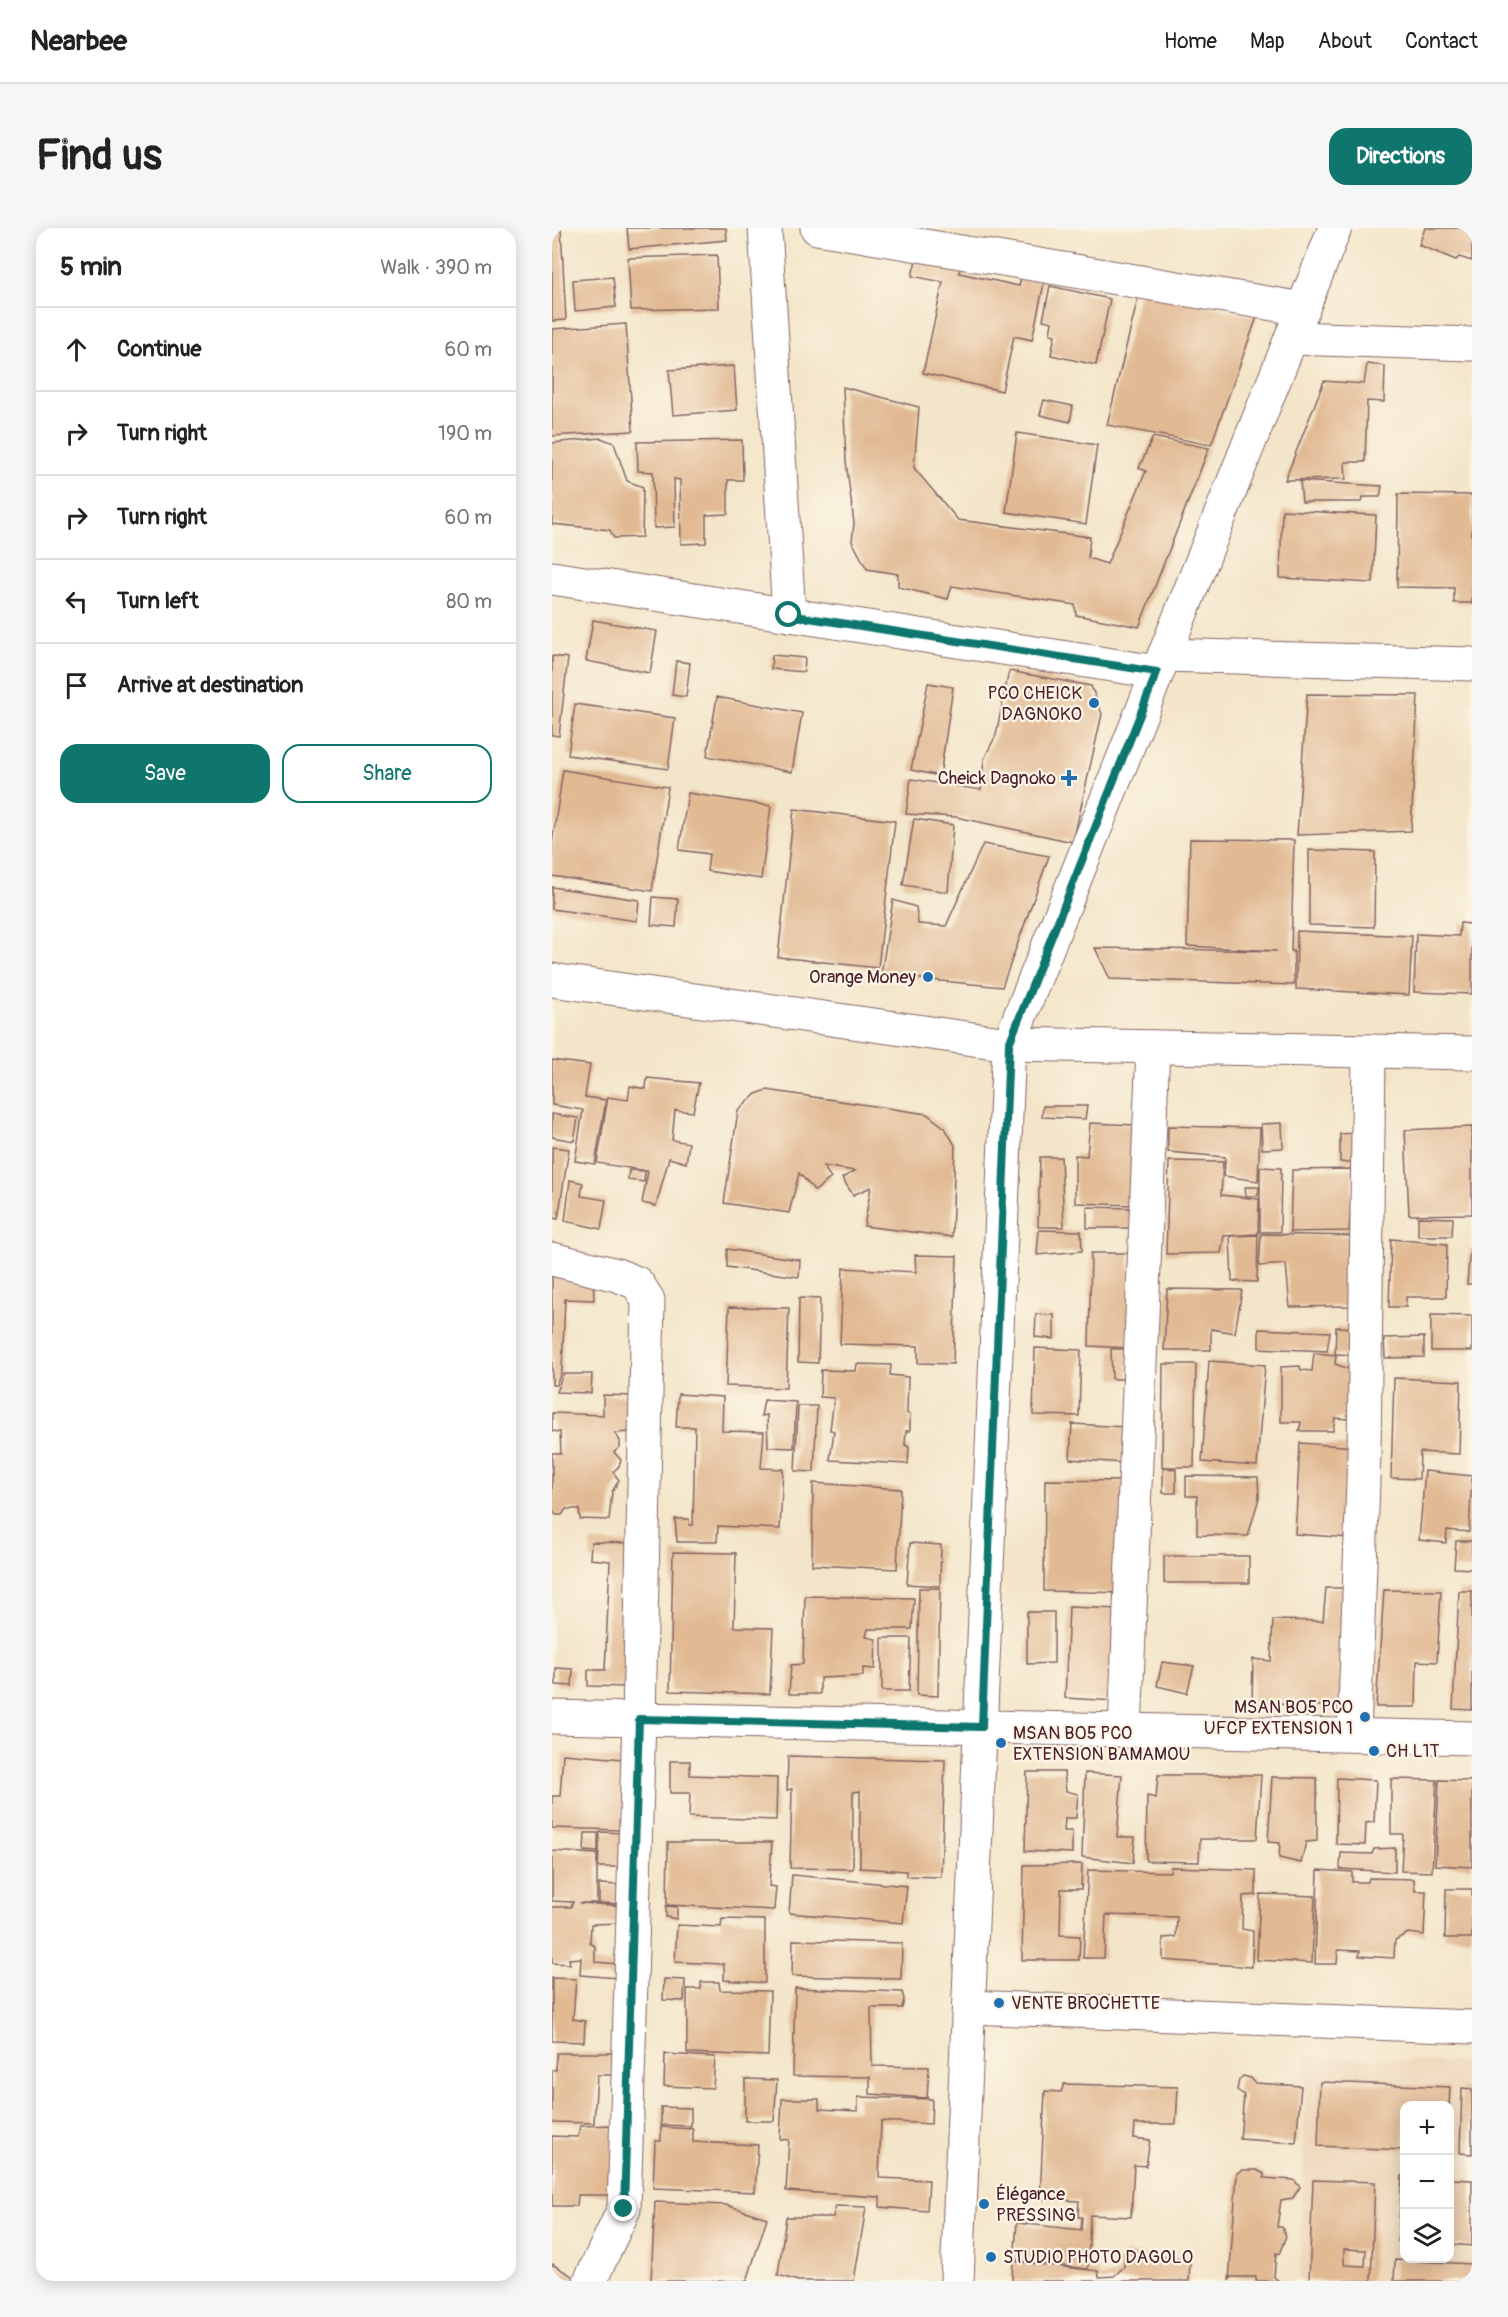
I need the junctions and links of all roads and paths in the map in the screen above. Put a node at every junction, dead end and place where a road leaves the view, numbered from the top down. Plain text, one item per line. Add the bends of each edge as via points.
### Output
1 (765, 228) edge
2 (817, 228) edge
3 (1335, 228) edge
4 (1297, 323) junction
5 (1472, 345) edge
6 (552, 578) edge
7 (789, 615) junction
8 (1161, 664) junction
9 (1472, 664) edge
10 (552, 980) edge
11 (1009, 1044) junction
12 (1153, 1047) junction
13 (1369, 1051) junction
14 (1472, 1053) edge
15 (552, 1259) edge
16 (552, 1717) edge
17 (639, 1719) junction
18 (982, 1727) junction
19 (1125, 1731) junction
20 (1354, 1735) junction
21 (1472, 1738) edge
22 (969, 2007) junction
23 (1472, 2027) edge
24 (590, 2281) edge
25 (957, 2281) edge

1 - 7 street
2 - 4 street
3 - 4 street
4 - 5 street
4 - 8 street
6 - 7 street
7 - 8 street
8 - 9 street
8 - 11 street
10 - 11 street
11 - 12 street
11 - 18 street
12 - 13 street
12 - 19 street
13 - 14 street
13 - 20 street via 1364,1453
15 - 17 street via 637,1283 648,1300
16 - 17 street
17 - 18 street
17 - 24 street via 624,2209
18 - 19 street
18 - 22 street
19 - 20 street
20 - 21 street
22 - 23 street
22 - 25 street

